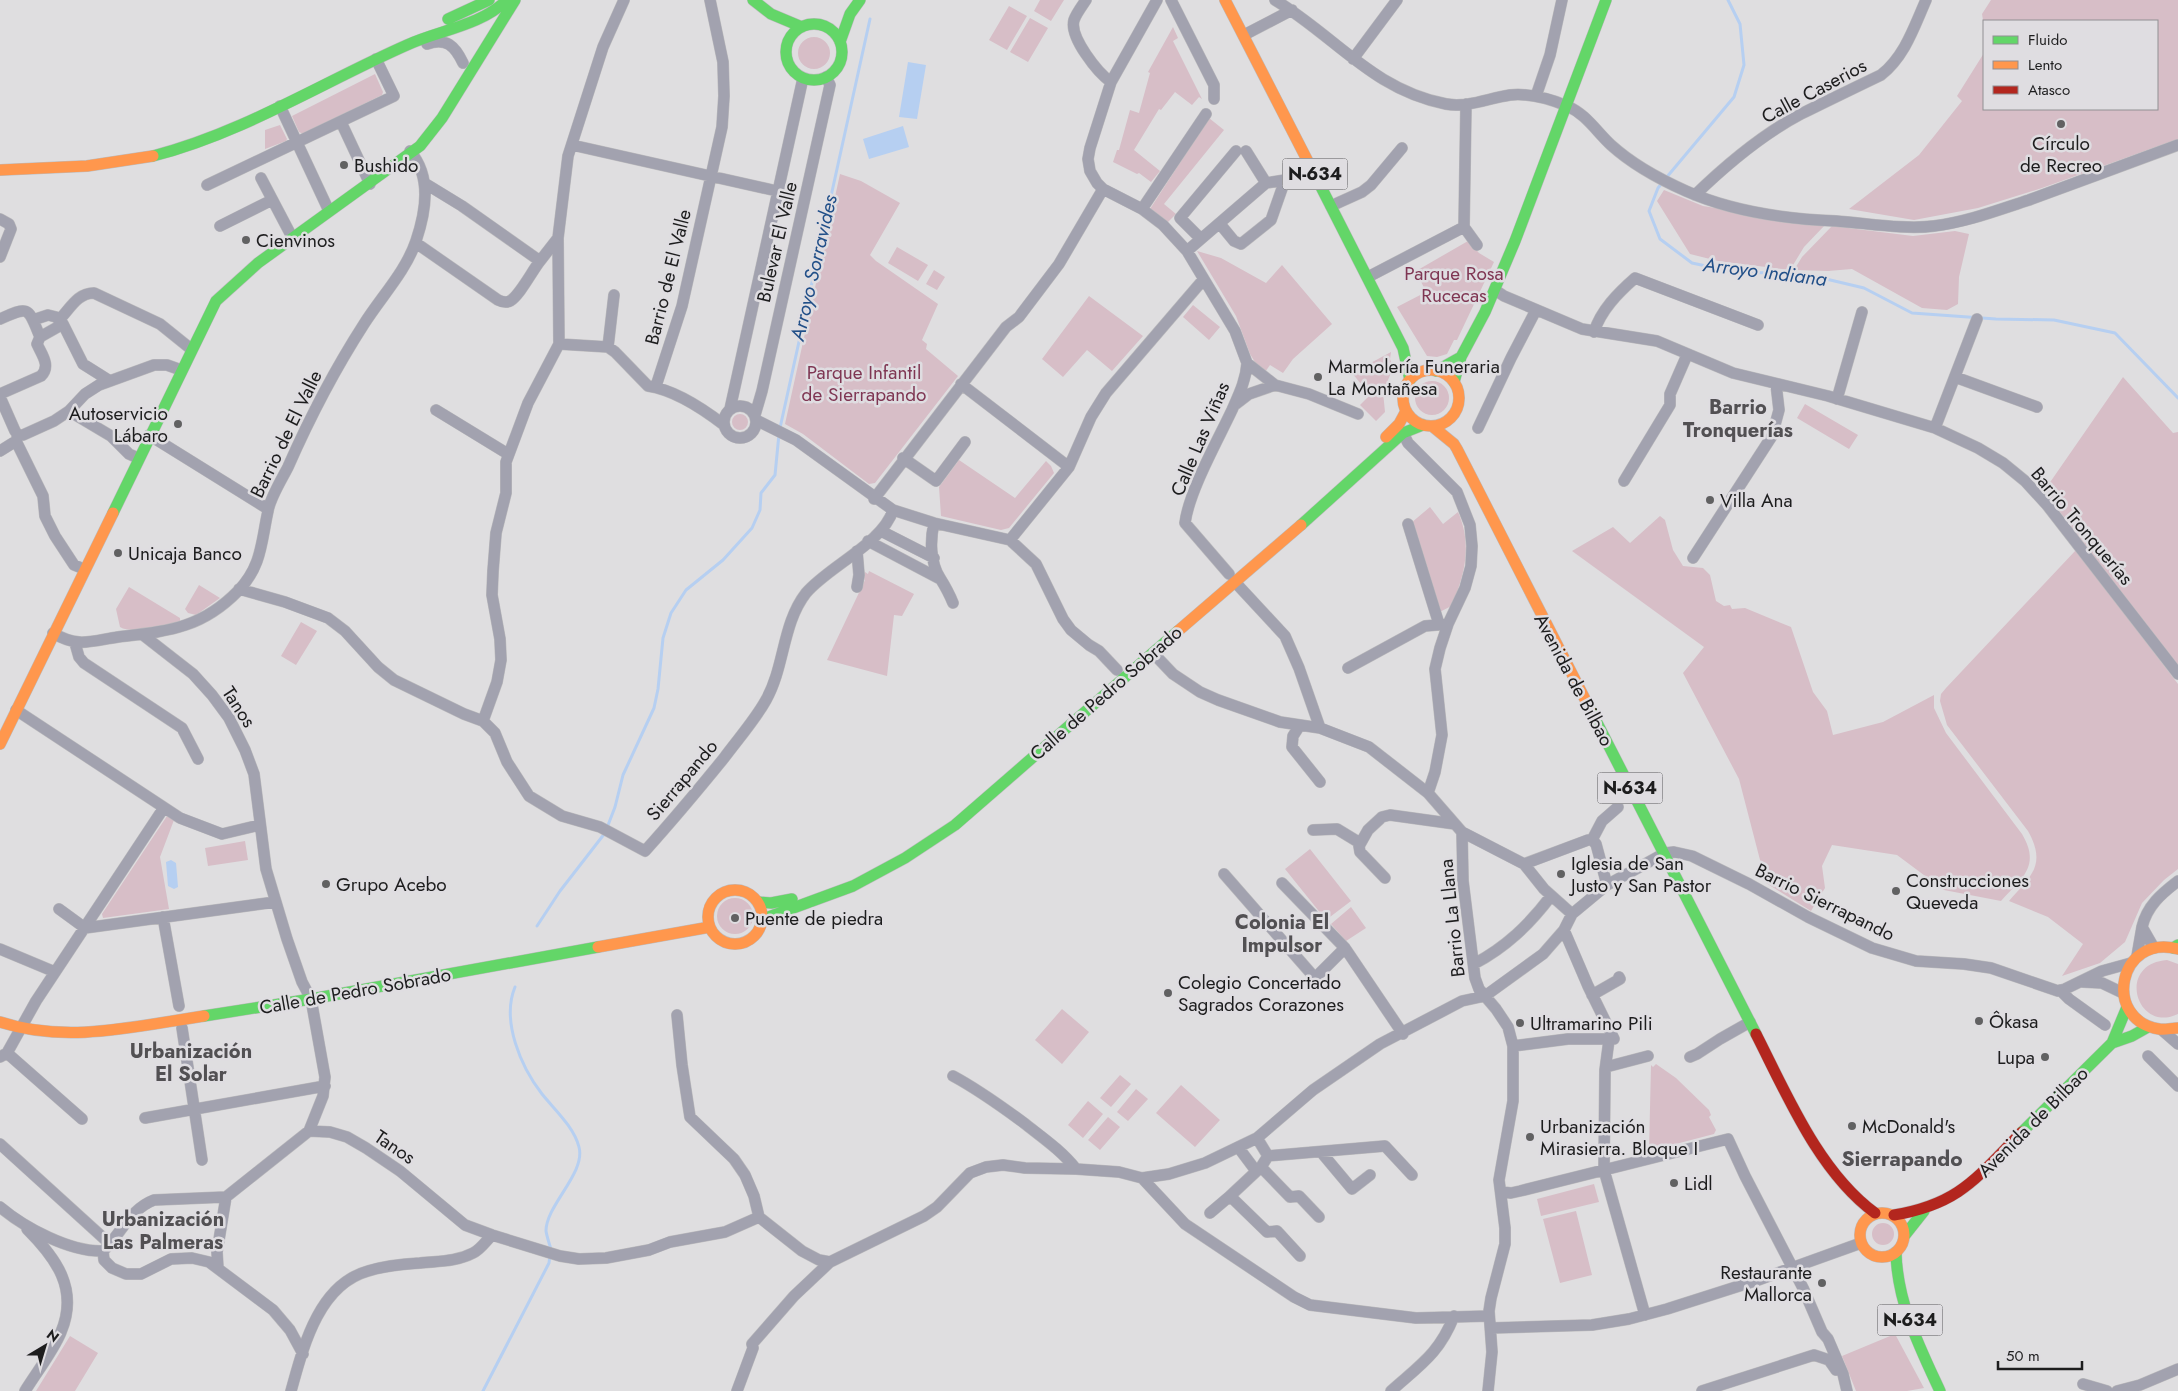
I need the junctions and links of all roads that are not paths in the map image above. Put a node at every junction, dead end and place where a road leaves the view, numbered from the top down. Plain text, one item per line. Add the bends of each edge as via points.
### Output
1 (489, 0) edge
2 (501, 0) edge
3 (507, 0) edge
4 (515, 0) edge
5 (624, 0) edge
6 (710, 0) edge
7 (752, 0) edge
8 (860, 0) edge
9 (1086, 0) edge
10 (1157, 0) edge
11 (1171, 0) edge
12 (1225, 0) edge
13 (1275, 0) edge
14 (1397, 0) edge
15 (1562, 0) edge
16 (1606, 0) edge
17 (1926, 0) edge
18 (1292, 10) junction
19 (494, 11) junction
20 (771, 14) junction
21 (850, 14) junction
22 (802, 27) junction
23 (828, 28) junction
24 (1244, 35) junction
25 (789, 39) junction
26 (413, 42) junction
27 (840, 42) junction
28 (390, 52) junction
29 (376, 59) junction
30 (1353, 59) junction
31 (462, 63) junction
32 (826, 77) junction
33 (803, 78) junction
34 (1111, 82) junction
35 (1536, 96) junction
36 (1214, 100) dead end
37 (1466, 104) junction
38 (1566, 105) junction
39 (280, 106) junction
40 (1206, 114) dead end
41 (341, 122) junction
42 (297, 143) junction
43 (572, 145) junction
44 (2178, 145) edge
45 (1402, 148) dead end
46 (410, 152) junction
47 (0, 170) edge
48 (1314, 171) junction
49 (711, 176) junction
50 (260, 178) dead end
51 (1285, 180) junction
52 (1266, 183) junction
53 (370, 184) junction
54 (426, 184) junction
55 (207, 185) dead end
56 (1103, 188) junction
57 (777, 191) junction
58 (1695, 195) junction
59 (272, 200) junction
60 (1331, 206) junction
61 (1142, 209) junction
62 (329, 211) junction
63 (0, 219) edge
64 (1220, 224) junction
65 (220, 226) dead end
66 (1464, 228) junction
67 (292, 237) junction
68 (558, 238) junction
69 (1202, 239) junction
70 (416, 243) junction
71 (1477, 245) dead end
72 (1187, 251) junction
73 (0, 257) edge
74 (540, 261) junction
75 (1368, 277) junction
76 (1203, 280) junction
77 (1495, 290) junction
78 (614, 295) dead end
79 (1536, 310) junction
80 (1862, 312) dead end
81 (0, 319) edge
82 (1977, 319) dead end
83 (33, 320) junction
84 (61, 322) junction
85 (1758, 325) dead end
86 (1594, 332) junction
87 (39, 340) junction
88 (559, 344) junction
89 (608, 347) junction
90 (1403, 348) junction
91 (191, 349) junction
92 (1687, 355) junction
93 (1461, 357) junction
94 (1247, 363) junction
95 (181, 370) junction
96 (1432, 371) junction
97 (1410, 380) junction
98 (1960, 380) junction
99 (110, 381) junction
100 (1454, 382) junction
101 (961, 384) junction
102 (1776, 384) junction
103 (1274, 385) junction
104 (656, 386) junction
105 (0, 396) edge
106 (1837, 399) junction
107 (1233, 406) junction
108 (2038, 407) dead end
109 (436, 410) dead end
110 (69, 411) junction
111 (1406, 411) junction
112 (1358, 414) dead end
113 (727, 416) junction
114 (1452, 417) junction
115 (755, 418) junction
116 (1428, 426) junction
117 (770, 428) junction
118 (1478, 428) dead end
119 (1935, 428) junction
120 (752, 433) junction
121 (1403, 433) junction
122 (149, 435) junction
123 (17, 438) junction
124 (965, 442) dead end
125 (1454, 444) junction
126 (0, 451) edge
127 (508, 454) junction
128 (138, 458) junction
129 (903, 458) junction
130 (1069, 467) junction
131 (1624, 481) dead end
132 (874, 499) junction
133 (268, 509) junction
134 (893, 510) junction
135 (934, 523) junction
136 (1408, 524) dead end
137 (881, 531) junction
138 (1010, 540) junction
139 (868, 541) junction
140 (857, 551) junction
141 (934, 558) junction
142 (1693, 558) dead end
143 (84, 569) junction
144 (1232, 578) junction
145 (940, 579) junction
146 (857, 587) dead end
147 (239, 589) junction
148 (953, 603) dead end
149 (1443, 624) junction
150 (52, 634) junction
151 (143, 635) junction
152 (75, 643) junction
153 (1153, 653) junction
154 (1348, 668) dead end
155 (1117, 670) junction
156 (2178, 674) edge
157 (16, 710) junction
158 (483, 721) junction
159 (1300, 725) junction
160 (1320, 728) junction
161 (0, 744) edge
162 (198, 759) dead end
163 (1320, 782) dead end
164 (1428, 793) junction
165 (1618, 807) dead end
166 (163, 809) junction
167 (260, 825) junction
168 (1458, 828) junction
169 (1313, 830) dead end
170 (1592, 840) junction
171 (1360, 843) junction
172 (1665, 853) junction
173 (1524, 864) junction
174 (1224, 874) dead end
175 (1385, 878) dead end
176 (2178, 881) edge
177 (1282, 883) dead end
178 (1607, 885) junction
179 (1551, 896) junction
180 (274, 902) junction
181 (758, 902) junction
182 (59, 909) dead end
183 (1572, 914) junction
184 (163, 918) junction
185 (763, 919) junction
186 (709, 922) junction
187 (2142, 927) junction
188 (85, 928) junction
189 (1564, 930) junction
190 (2176, 947) edge
191 (1346, 948) junction
192 (2154, 948) junction
193 (0, 949) edge
194 (2134, 960) junction
195 (1474, 964) junction
196 (54, 972) junction
197 (1619, 977) dead end
198 (2082, 982) junction
199 (2060, 990) junction
200 (2123, 993) junction
201 (309, 995) junction
202 (1592, 995) junction
203 (1485, 996) junction
204 (179, 1006) dead end
205 (2127, 1007) junction
206 (0, 1012) edge
207 (677, 1015) dead end
208 (0, 1022) edge
209 (1750, 1022) junction
210 (22, 1024) junction
211 (2105, 1026) dead end
212 (2148, 1027) junction
213 (182, 1028) dead end
214 (2178, 1028) edge
215 (2162, 1030) junction
216 (1403, 1034) junction
217 (1611, 1039) junction
218 (2112, 1042) junction
219 (2178, 1044) edge
220 (1513, 1046) junction
221 (4, 1055) edge
222 (1648, 1056) dead end
223 (2148, 1056) dead end
224 (1690, 1057) dead end
225 (1606, 1067) junction
226 (953, 1076) dead end
227 (325, 1086) junction
228 (2178, 1086) edge
229 (194, 1109) junction
230 (145, 1118) dead end
231 (82, 1119) dead end
232 (309, 1131) junction
233 (1257, 1138) junction
234 (0, 1144) edge
235 (1238, 1147) junction
236 (1321, 1152) junction
237 (1268, 1156) junction
238 (202, 1160) dead end
239 (1076, 1169) junction
240 (1258, 1169) junction
241 (1604, 1170) junction
242 (1370, 1175) dead end
243 (1412, 1175) dead end
244 (1142, 1178) junction
245 (1502, 1192) junction
246 (1230, 1196) junction
247 (226, 1198) junction
248 (1856, 1199) junction
249 (0, 1208) edge
250 (1924, 1210) junction
251 (1210, 1213) dead end
252 (1875, 1213) junction
253 (1894, 1215) junction
254 (759, 1217) junction
255 (1318, 1217) dead end
256 (1865, 1220) junction
257 (21, 1223) junction
258 (1905, 1235) junction
259 (492, 1236) junction
260 (1862, 1243) junction
261 (106, 1248) junction
262 (1896, 1252) junction
263 (1300, 1256) dead end
264 (1884, 1257) junction
265 (830, 1262) junction
266 (218, 1268) junction
267 (1792, 1268) junction
268 (1897, 1277) junction
269 (1645, 1315) junction
270 (1454, 1316) junction
271 (1490, 1322) junction
272 (1822, 1332) junction
273 (303, 1354) junction
274 (1814, 1355) junction
275 (2178, 1369) edge
276 (2083, 1384) dead end
277 (1845, 1386) edge
278 (25, 1391) edge
279 (291, 1391) edge
280 (738, 1391) edge
281 (1391, 1391) edge
282 (1488, 1391) edge
283 (1702, 1391) edge
284 (1940, 1391) edge
285 (2107, 1391) edge
286 (2117, 1391) edge

1 - 26 main road via 424,30
2 - 19 main road
3 - 19 main road
4 - 46 main road via 437,125 420,146
5 - 43 street via 603,47
6 - 49 street, Barrio de El Valle via 725,79 722,127
7 - 20 main road
8 - 21 main road
9 - 34 street via 1074,20 1075,35 1101,75
10 - 34 street
11 - 36 street via 1214,85
12 - 24 main road, N-634
13 - 18 street
14 - 30 street
15 - 35 street via 1550,55
16 - 38 main road
17 - 58 street, Calle Caserios via 1906,44 1892,66 1881,76 1801,114 1767,135 1725,166
18 - 24 street
18 - 30 street
19 - 26 main road
19 - 31 main road
20 - 22 main road
20 - 25 main road
21 - 23 main road
21 - 27 main road
22 - 23 main road via 820,24
22 - 25 main road
23 - 27 main road
24 - 48 main road, N-634
25 - 33 main road via 788,62
26 - 28 main road
27 - 32 main road via 842,50 838,66
28 - 29 main road
28 - 31 street via 402,55 440,41 455,48
29 - 39 main road
29 - 41 street via 394,96
30 - 37 street via 1382,80 1412,94 1444,104
31 - 46 main road
32 - 33 main road
32 - 115 street, Bulevar El Valle via 830,86
33 - 57 street, Bulevar El Valle
34 - 56 street via 1088,159 1092,178
35 - 37 street via 1509,95
35 - 38 street
37 - 66 street
38 - 58 street via 1581,112 1625,157 1656,177
38 - 77 main road
39 - 42 street
39 - 47 main road via 202,141 155,156 79,167
40 - 61 street
41 - 42 street
41 - 53 street
42 - 55 street
42 - 62 street
43 - 49 street
43 - 68 street via 565,174
44 - 58 street via 1994,212 1933,226 1792,219
45 - 60 street via 1371,185
46 - 53 main road
46 - 54 street, Barrio de El Valle via 419,163
48 - 51 street
48 - 60 main road, N-634
49 - 57 street
49 - 104 street, Barrio de El Valle via 682,306
50 - 59 street
51 - 52 street
51 - 64 street via 1271,220 1241,244 1234,241
52 - 64 street
52 - 69 street via 1241,151 1180,218
53 - 62 main road
54 - 70 street, Barrio de El Valle
54 - 74 street
56 - 61 street
56 - 101 street via 1059,264
57 - 113 street, Bulevar El Valle
59 - 65 street
59 - 67 street
60 - 75 main road, N-634
61 - 72 street via 1163,225
62 - 67 main road
63 - 73 street via 11,229
64 - 69 street
66 - 71 street
66 - 75 street
67 - 91 main road via 222,294
68 - 74 street
68 - 88 street
69 - 72 street
70 - 74 street via 505,302 516,295
70 - 133 street, Barrio de El Valle via 330,380
72 - 76 street
75 - 90 main road, N-634
76 - 94 street via 1234,331
76 - 130 street via 1106,393
77 - 79 street, Barrio Tronquerías
77 - 93 main road
78 - 89 street
79 - 86 street, Barrio Tronquerías
79 - 118 street
80 - 106 street
81 - 83 street via 22,310
82 - 98 street
83 - 84 street via 48,315
83 - 87 street
84 - 87 street
84 - 91 street via 78,298 94,293 160,324
84 - 99 street via 83,364
85 - 86 street via 1635,278 1616,295
86 - 92 street, Barrio Tronquerías via 1641,337
87 - 105 street via 46,365 44,372
88 - 89 street
88 - 127 street via 528,404
89 - 104 street, Barrio de El Valle via 648,386
90 - 96 main road, N-634
90 - 97 main road, N-634
91 - 95 main road
92 - 102 street, Barrio Tronquerías via 1733,373
92 - 131 street via 1670,394 1670,405
93 - 96 main road
93 - 100 main road
94 - 103 street
94 - 107 street, Calle Las Viñas
95 - 99 street via 154,365
95 - 122 main road
96 - 97 main road via 1421,372
96 - 100 main road, N-634
97 - 111 main road, N-634 via 1404,395
98 - 108 street
98 - 119 street
99 - 110 street via 91,390
100 - 114 main road, N-634 via 1459,400
101 - 129 street
101 - 130 street
102 - 106 street, Barrio Tronquerías
102 - 142 street via 1779,410 1772,436
103 - 107 street via 1249,394
103 - 112 street via 1309,394
104 - 113 street, Barrio de El Valle via 706,412
105 - 123 street
106 - 119 street, Barrio Tronquerías
107 - 144 street, Calle Las Viñas via 1196,490 1186,523
109 - 127 street
110 - 123 street
110 - 128 street via 111,436 129,454
111 - 116 main road, N-634 via 1416,422
111 - 144 main road, Calle de Pedro Sobrado via 1387,436
113 - 115 street via 735,407 744,406
113 - 120 street via 728,433 736,438 745,438
114 - 116 main road via 1440,425
114 - 125 main road, Avenida de Bilbao / N-634
115 - 117 street
115 - 120 street, Bulevar El Valle
116 - 121 main road, Calle de Pedro Sobrado
116 - 125 main road, Avenida de Bilbao / N-634
117 - 120 street
117 - 132 street via 790,436
119 - 156 street, Barrio Tronquerías via 1978,448 2025,481 2053,512
121 - 144 main road, Calle de Pedro Sobrado via 1309,518
121 - 149 street via 1408,443 1457,492 1470,525 1471,566 1465,588
122 - 128 main road
122 - 133 street
123 - 126 street
123 - 143 street via 55,536 74,565
124 - 129 street via 936,481
125 - 172 main road, Avenida de Bilbao / N-634
127 - 158 street via 504,470 506,493 496,533 492,595 501,660
128 - 143 main road
129 - 132 street
130 - 138 street
132 - 134 street
133 - 147 street, Barrio de El Valle via 260,557
134 - 135 street
134 - 137 street, Sierrapando
135 - 138 street
135 - 141 street via 930,544
136 - 149 street
137 - 139 street, Sierrapando
137 - 141 street
138 - 155 street via 1036,564 1071,630 1099,651
139 - 140 street, Sierrapando
139 - 145 street
140 - 146 street
140 - 158 street, Sierrapando via 806,594 794,614 776,678 766,700 741,736 645,851 600,827 562,816 529,796 507,762 495,733
141 - 145 street
143 - 150 main road
144 - 153 main road, Calle de Pedro Sobrado
144 - 155 main road, Calle de Pedro Sobrado
144 - 160 street via 1285,636
145 - 148 street
147 - 151 street via 220,608 197,621 174,630
147 - 158 street via 328,618 345,630 394,680
149 - 154 street via 1419,629
149 - 164 street via 1435,669 1442,735
150 - 152 street
150 - 157 main road
151 - 152 street
151 - 167 street, Tanos via 193,674 229,718 254,774
152 - 162 street via 84,663 182,728
153 - 159 street via 1173,674 1200,692 1268,718
153 - 185 main road, Calle de Pedro Sobrado via 955,825 922,848 852,886
155 - 181 main road, Calle de Pedro Sobrado via 951,815 896,852 797,898
157 - 161 main road
157 - 166 street
159 - 160 street
159 - 163 street via 1293,736 1292,747
160 - 164 street via 1369,747
164 - 168 street
165 - 170 street via 1602,821
166 - 167 street via 222,834
166 - 188 street
167 - 180 street, Tanos
168 - 171 street via 1390,815 1375,822
168 - 173 street
168 - 195 street, Barrio La Llana
169 - 171 street via 1337,829
170 - 173 street
170 - 178 street via 1596,844
171 - 175 street via 1360,852
172 - 178 street
172 - 199 street, Barrio Sierrapando via 1682,853 1696,858 1835,931 1887,953 1916,961 1982,966
172 - 209 main road, Avenida de Bilbao / N-634
173 - 179 street
174 - 191 street via 1316,978
176 - 187 street via 2154,902
177 - 191 street
178 - 183 street
179 - 183 street
179 - 195 street via 1515,937
180 - 184 street
180 - 201 street, Tanos
181 - 185 main road
181 - 186 main road via 745,892 728,891 713,900
182 - 188 street
183 - 189 street
184 - 188 street
184 - 204 street
185 - 186 main road via 756,936 740,944 722,941 714,935
186 - 201 main road, Calle de Pedro Sobrado via 679,931 520,962
187 - 192 street
187 - 194 street
188 - 196 street
189 - 202 street
189 - 203 street via 1543,954
190 - 192 main road
191 - 216 street
192 - 194 main road
193 - 196 street
194 - 198 street
194 - 200 main road via 2124,977
195 - 203 street, Barrio La Llana via 1475,978
196 - 210 street
197 - 202 street
198 - 199 street
198 - 200 street via 2102,983
199 - 211 street, Barrio Sierrapando
200 - 205 main road
201 - 210 main road, Calle de Pedro Sobrado via 181,1020 71,1034
201 - 227 street
202 - 217 street
203 - 216 street, Barrio La Llana via 1462,1001
203 - 220 street via 1508,1027
205 - 212 main road
205 - 218 main road
206 - 210 main road, Calle de Pedro Sobrado
207 - 254 street via 690,1117 734,1159 745,1175
208 - 210 main road, Calle de Pedro Sobrado
209 - 224 street
209 - 248 main road, Avenida de Bilbao / N-634 via 1808,1131
210 - 221 street
212 - 215 main road
212 - 218 main road
213 - 229 street
214 - 215 main road
215 - 219 street
216 - 233 street, Barrio La Llana via 1380,1044 1313,1090
217 - 220 street via 1568,1039
217 - 225 street
218 - 250 main road, Avenida de Bilbao via 1968,1186 1955,1196
220 - 245 street via 1513,1101 1500,1167
221 - 231 street
222 - 225 street
223 - 228 street
225 - 241 street
226 - 239 street via 980,1090 1044,1138
227 - 229 street
227 - 232 street
229 - 230 street
229 - 238 street
232 - 247 street
232 - 259 street, Tanos via 347,1137 400,1171 465,1224
233 - 235 street
233 - 237 street
234 - 261 street
235 - 240 street
235 - 244 street via 1205,1163
236 - 237 street
236 - 242 street via 1352,1189
236 - 243 street via 1385,1146
237 - 240 street
239 - 244 street via 1119,1172
239 - 265 street via 1004,1165 970,1173 924,1216
240 - 246 street
240 - 255 street via 1290,1197 1299,1196
241 - 245 street via 1511,1193
241 - 267 street via 1728,1139
241 - 269 street
244 - 270 street via 1186,1224 1310,1305 1416,1318
245 - 271 street via 1505,1244 1491,1298
246 - 251 street
246 - 263 street via 1268,1232 1277,1231
247 - 261 street via 154,1200 144,1204
247 - 266 street via 217,1252
248 - 252 main road, Avenida de Bilbao / N-634
248 - 256 main road, Avenida de Bilbao / N-634
249 - 257 street
250 - 253 main road
250 - 258 main road
252 - 253 main road
252 - 256 main road
253 - 258 main road via 1903,1226
254 - 259 street, Tanos via 724,1232 606,1258 560,1256
254 - 265 street via 802,1251
256 - 260 main road via 1860,1231
257 - 261 street via 81,1249
257 - 278 street via 53,1256 62,1275 66,1300 61,1332
258 - 262 main road
259 - 273 street via 474,1253 452,1260 367,1271 345,1282 316,1317
260 - 264 main road, N-634 via 1868,1252
260 - 267 street
261 - 266 street via 104,1260 126,1274 141,1274 171,1259 192,1258
262 - 264 main road
262 - 268 main road, N-634
264 - 268 main road, N-634
265 - 280 street via 794,1296 752,1344
266 - 273 street via 273,1310 290,1330
267 - 269 street
267 - 272 street
268 - 284 main road, N-634 via 1914,1334
269 - 271 street via 1592,1325
270 - 271 street
270 - 281 street via 1442,1344
271 - 282 street via 1492,1352
272 - 274 street via 1822,1342
272 - 277 street via 1832,1348
273 - 279 street
274 - 277 street via 1831,1361
274 - 283 street
275 - 286 street
276 - 285 street

